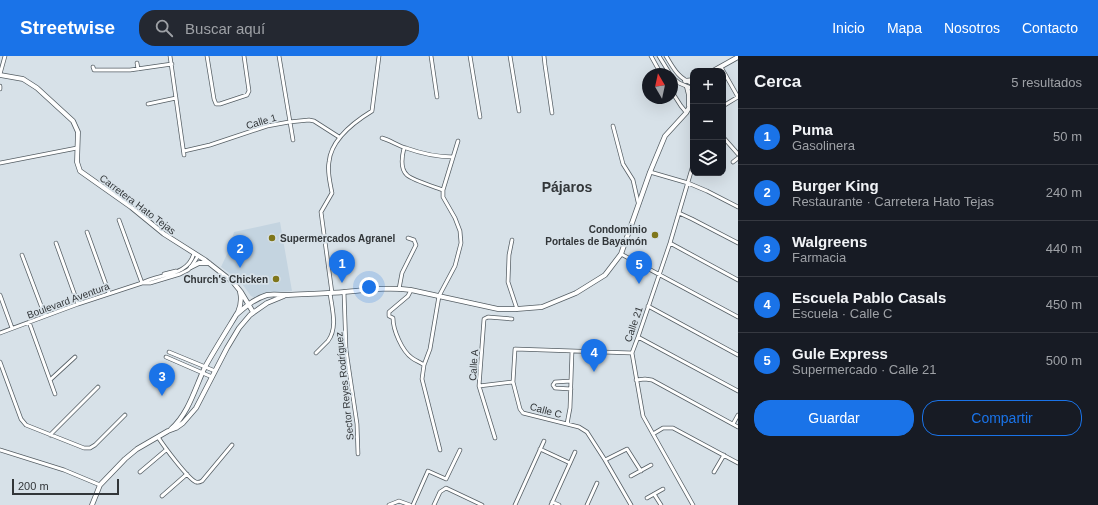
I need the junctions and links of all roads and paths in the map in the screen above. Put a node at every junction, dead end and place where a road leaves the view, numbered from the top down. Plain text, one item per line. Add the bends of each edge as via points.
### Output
1 (6, 56) edge
2 (170, 56) edge
3 (207, 56) edge
4 (244, 56) edge
5 (279, 56) edge
6 (379, 56) edge
7 (431, 56) edge
8 (470, 56) edge
9 (510, 56) edge
10 (544, 56) edge
11 (651, 56) edge
12 (659, 56) edge
13 (666, 56) edge
14 (738, 58) edge
15 (137, 63) dead end
16 (172, 64) junction
17 (93, 67) dead end
18 (721, 67) joint
19 (658, 68) edge
20 (666, 68) edge
21 (138, 69) junction
22 (0, 75) edge
23 (690, 80) edge
24 (685, 81) junction
25 (678, 82) edge
26 (690, 83) edge
27 (687, 87) junction
28 (690, 88) edge
29 (738, 97) edge
30 (176, 98) junction
31 (437, 98) dead end
32 (678, 102) edge
33 (148, 104) dead end
34 (692, 104) edge
35 (726, 104) edge
36 (688, 111) junction
37 (519, 112) dead end
38 (552, 113) dead end
39 (480, 117) dead end
40 (289, 122) junction
41 (613, 126) dead end
42 (340, 137) junction
43 (382, 138) dead end
44 (293, 140) dead end
45 (726, 140) edge
46 (458, 141) dead end
47 (77, 148) junction
48 (404, 148) junction
49 (184, 151) junction
50 (738, 154) edge
51 (184, 155) dead end
52 (453, 157) junction
53 (738, 158) edge
54 (734, 162) dead end
55 (0, 163) edge
56 (650, 172) junction
57 (690, 176) edge
58 (688, 183) junction
59 (443, 190) junction
60 (638, 202) junction
61 (738, 207) edge
62 (679, 213) junction
63 (119, 220) dead end
64 (87, 232) dead end
65 (408, 238) dead end
66 (512, 240) dead end
67 (56, 243) dead end
68 (670, 243) junction
69 (738, 243) edge
70 (194, 253) junction
71 (621, 254) junction
72 (22, 255) dead end
73 (198, 256) junction
74 (209, 263) junction
75 (191, 267) junction
76 (179, 272) junction
77 (659, 274) junction
78 (738, 280) edge
79 (142, 282) junction
80 (239, 288) junction
81 (399, 289) junction
82 (411, 290) junction
83 (344, 292) junction
84 (109, 293) junction
85 (331, 293) junction
86 (0, 295) edge
87 (287, 295) junction
88 (439, 296) junction
89 (78, 304) junction
90 (249, 304) junction
91 (648, 306) junction
92 (517, 309) junction
93 (253, 312) junction
94 (236, 315) junction
95 (45, 316) junction
96 (738, 317) edge
97 (512, 319) dead end
98 (29, 322) junction
99 (12, 328) junction
100 (0, 333) edge
101 (638, 337) junction
102 (572, 351) junction
103 (168, 352) dead end
104 (316, 353) dead end
105 (632, 353) junction
106 (738, 355) edge
107 (75, 357) dead end
108 (166, 357) dead end
109 (0, 362) edge
110 (424, 365) junction
111 (205, 367) junction
112 (215, 371) junction
113 (203, 373) junction
114 (212, 377) junction
115 (50, 380) junction
116 (636, 380) junction
117 (571, 381) junction
118 (513, 382) junction
119 (479, 386) junction
120 (98, 387) dead end
121 (571, 389) junction
122 (738, 391) edge
123 (55, 394) dead end
124 (125, 415) dead end
125 (738, 415) edge
126 (567, 424) junction
127 (733, 424) junction
128 (738, 427) edge
129 (168, 431) junction
130 (653, 434) junction
131 (50, 435) junction
132 (158, 437) junction
133 (495, 438) dead end
134 (544, 441) dead end
135 (232, 445) dead end
136 (540, 449) junction
137 (0, 450) edge
138 (166, 450) junction
139 (440, 450) dead end
140 (460, 450) dead end
141 (575, 452) dead end
142 (358, 454) dead end
143 (724, 455) junction
144 (605, 460) junction
145 (570, 463) junction
146 (738, 463) edge
147 (650, 465) dead end
148 (641, 471) junction
149 (140, 472) dead end
150 (714, 472) dead end
151 (187, 474) junction
152 (631, 476) dead end
153 (597, 483) dead end
154 (100, 485) junction
155 (664, 489) dead end
156 (654, 494) junction
157 (162, 496) dead end
158 (647, 498) dead end
159 (552, 503) edge
160 (92, 505) edge
161 (389, 505) edge
162 (411, 505) edge
163 (434, 505) edge
164 (482, 505) edge
165 (515, 505) edge
166 (560, 505) edge
167 (587, 505) edge
168 (631, 505) edge
169 (661, 505) edge
170 (693, 505) edge

1 - 22 street
2 - 16 street
3 - 4 street via 214,99 216,104 220,104 247,95 249,91
5 - 40 street
6 - 42 street via 372,111
7 - 31 street
8 - 39 street
9 - 37 street
10 - 38 street
11 - 19 street
12 - 20 street
13 - 24 street
14 - 18 street
15 - 21 street
16 - 21 street
16 - 30 street
17 - 21 street via 94,70
18 - 29 street
22 - 47 street, Carretera Hato Tejas via 23,79 73,120 78,132
23 - 24 street
24 - 26 street
25 - 27 street
27 - 28 street
27 - 36 street
29 - 35 street
30 - 33 street
30 - 49 street
32 - 36 street
34 - 36 street
36 - 56 street via 666,136
40 - 42 street, Calle 1 via 314,121
40 - 44 street
40 - 49 street, Calle 1 via 267,126
41 - 60 street via 623,164 633,180
42 - 85 street via 328,160 332,193 321,212
43 - 48 street
45 - 50 street
46 - 52 street
47 - 55 street
47 - 70 street, Carretera Hato Tejas via 76,162 80,172
48 - 52 street
48 - 59 street via 404,172
49 - 51 street
52 - 59 street
53 - 54 street
56 - 58 street
56 - 60 street
57 - 58 street, Calle 21
58 - 61 street
58 - 62 street, Calle 21
59 - 88 street via 443,197 460,231 461,243 455,266
60 - 71 street
62 - 68 street, Calle 21
62 - 69 street
63 - 79 street
64 - 84 street
65 - 81 street via 414,240 416,245 402,273
66 - 92 street via 508,282
67 - 89 street
68 - 77 street, Calle 21
68 - 78 street
70 - 73 street, Carretera Hato Tejas
70 - 76 street, Boulevard Aventura via 190,263
71 - 77 street
71 - 92 street via 605,275 576,293 542,307
72 - 95 street
73 - 74 street, Carretera Hato Tejas
73 - 75 street, Boulevard Aventura
74 - 75 street via 199,263
74 - 80 street, Carretera Hato Tejas
75 - 76 street, Boulevard Aventura
76 - 79 street, Boulevard Aventura
76 - 79 street, Boulevard Aventura via 154,282
77 - 91 street, Calle 21
77 - 96 street
79 - 84 street, Boulevard Aventura
80 - 90 street, Carretera Hato Tejas
80 - 94 street via 241,298
81 - 82 street
81 - 83 street
82 - 88 street
82 - 110 street via 408,296 389,312 405,351
83 - 85 street
83 - 142 street, Sector Reyes Rodríguez via 346,350 358,424
84 - 89 street, Boulevard Aventura
85 - 87 street
85 - 104 street via 333,331 328,341
86 - 99 street
87 - 90 street via 267,295
87 - 93 street
88 - 92 street via 498,309
88 - 110 street via 430,349
89 - 95 street, Boulevard Aventura
90 - 93 street, Carretera Hato Tejas
90 - 94 street
91 - 101 street, Calle 21
91 - 106 street
93 - 112 street via 239,328
94 - 111 street
95 - 98 street, Boulevard Aventura
97 - 119 street, Calle A via 484,319
98 - 99 street, Boulevard Aventura
98 - 115 street
99 - 100 street, Boulevard Aventura
101 - 105 street, Calle 21
101 - 122 street
102 - 105 street, Calle C
102 - 117 street
102 - 118 street, Calle C via 515,349
103 - 111 street
105 - 116 street, Calle 21
107 - 115 street
108 - 113 street
109 - 131 street via 23,422
110 - 139 street via 422,379
111 - 112 street
111 - 113 street
112 - 114 street
113 - 114 street
113 - 129 street via 185,411
114 - 129 street via 196,408 183,423
115 - 123 street
116 - 127 street via 652,380
116 - 130 street, Calle 21 via 643,416
117 - 121 street
117 - 121 street via 556,382 553,385 555,388
118 - 119 street
118 - 126 street, Calle C via 520,409 524,413
119 - 133 street, Calle A
120 - 131 street
121 - 126 street
124 - 131 street via 90,448
125 - 127 street
126 - 144 street, Calle C via 587,432
127 - 128 street
129 - 132 street
130 - 143 street via 663,428 673,428
130 - 170 street, Calle 21
132 - 138 street
132 - 154 street via 137,449
134 - 136 street
135 - 151 street via 202,481 194,481
136 - 145 street
136 - 165 street
137 - 154 street via 64,470
138 - 149 street
138 - 151 street
140 - 162 street via 446,479 428,471
141 - 145 street
143 - 146 street
143 - 150 street
144 - 148 street via 627,449
144 - 168 street, Calle C
145 - 159 street
147 - 148 street
148 - 152 street
151 - 157 street
153 - 167 street
154 - 160 street
155 - 156 street
156 - 158 street
156 - 169 street
159 - 166 street
161 - 162 street via 399,501
163 - 164 street via 440,492 446,488

